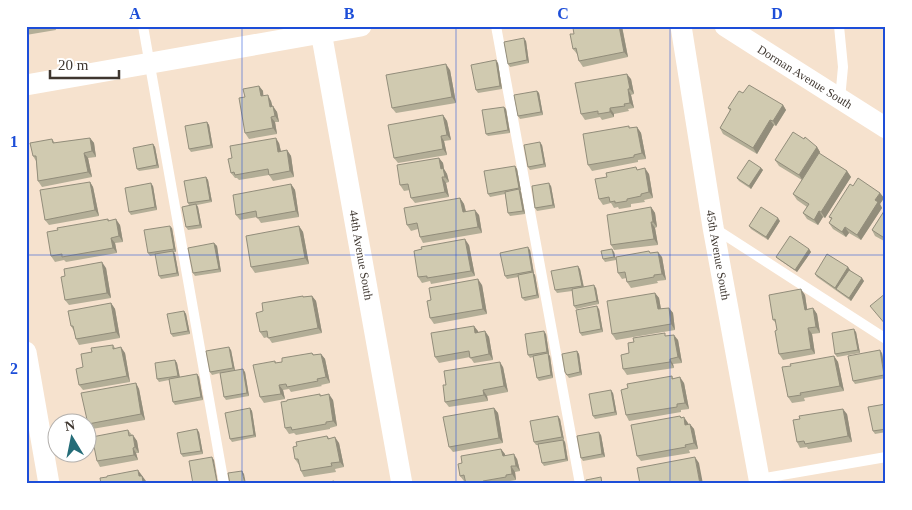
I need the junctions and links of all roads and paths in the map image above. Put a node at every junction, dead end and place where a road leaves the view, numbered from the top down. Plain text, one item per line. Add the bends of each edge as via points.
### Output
1 (143, 26) edge
2 (361, 26) edge
3 (496, 26) edge
4 (681, 26) edge
5 (725, 26) edge
6 (839, 26) edge
7 (321, 30) edge
8 (150, 63) junction
9 (26, 85) edge
10 (840, 99) junction
11 (886, 128) edge
12 (713, 227) junction
13 (886, 339) edge
14 (26, 352) edge
15 (886, 457) edge
16 (759, 481) edge
17 (49, 484) edge
18 (224, 484) edge
19 (402, 484) edge
20 (580, 484) edge

1 - 8 lane
2 - 7 street
3 - 20 lane
4 - 12 street, 45th Avenue South
5 - 10 street, Dorman Avenue South
6 - 10 lane via 843,67
7 - 8 street
7 - 19 street, 44th Avenue South
8 - 9 street
8 - 18 lane
10 - 11 street, Dorman Avenue South
12 - 13 lane
12 - 16 street, 45th Avenue South
14 - 17 street
15 - 16 lane

